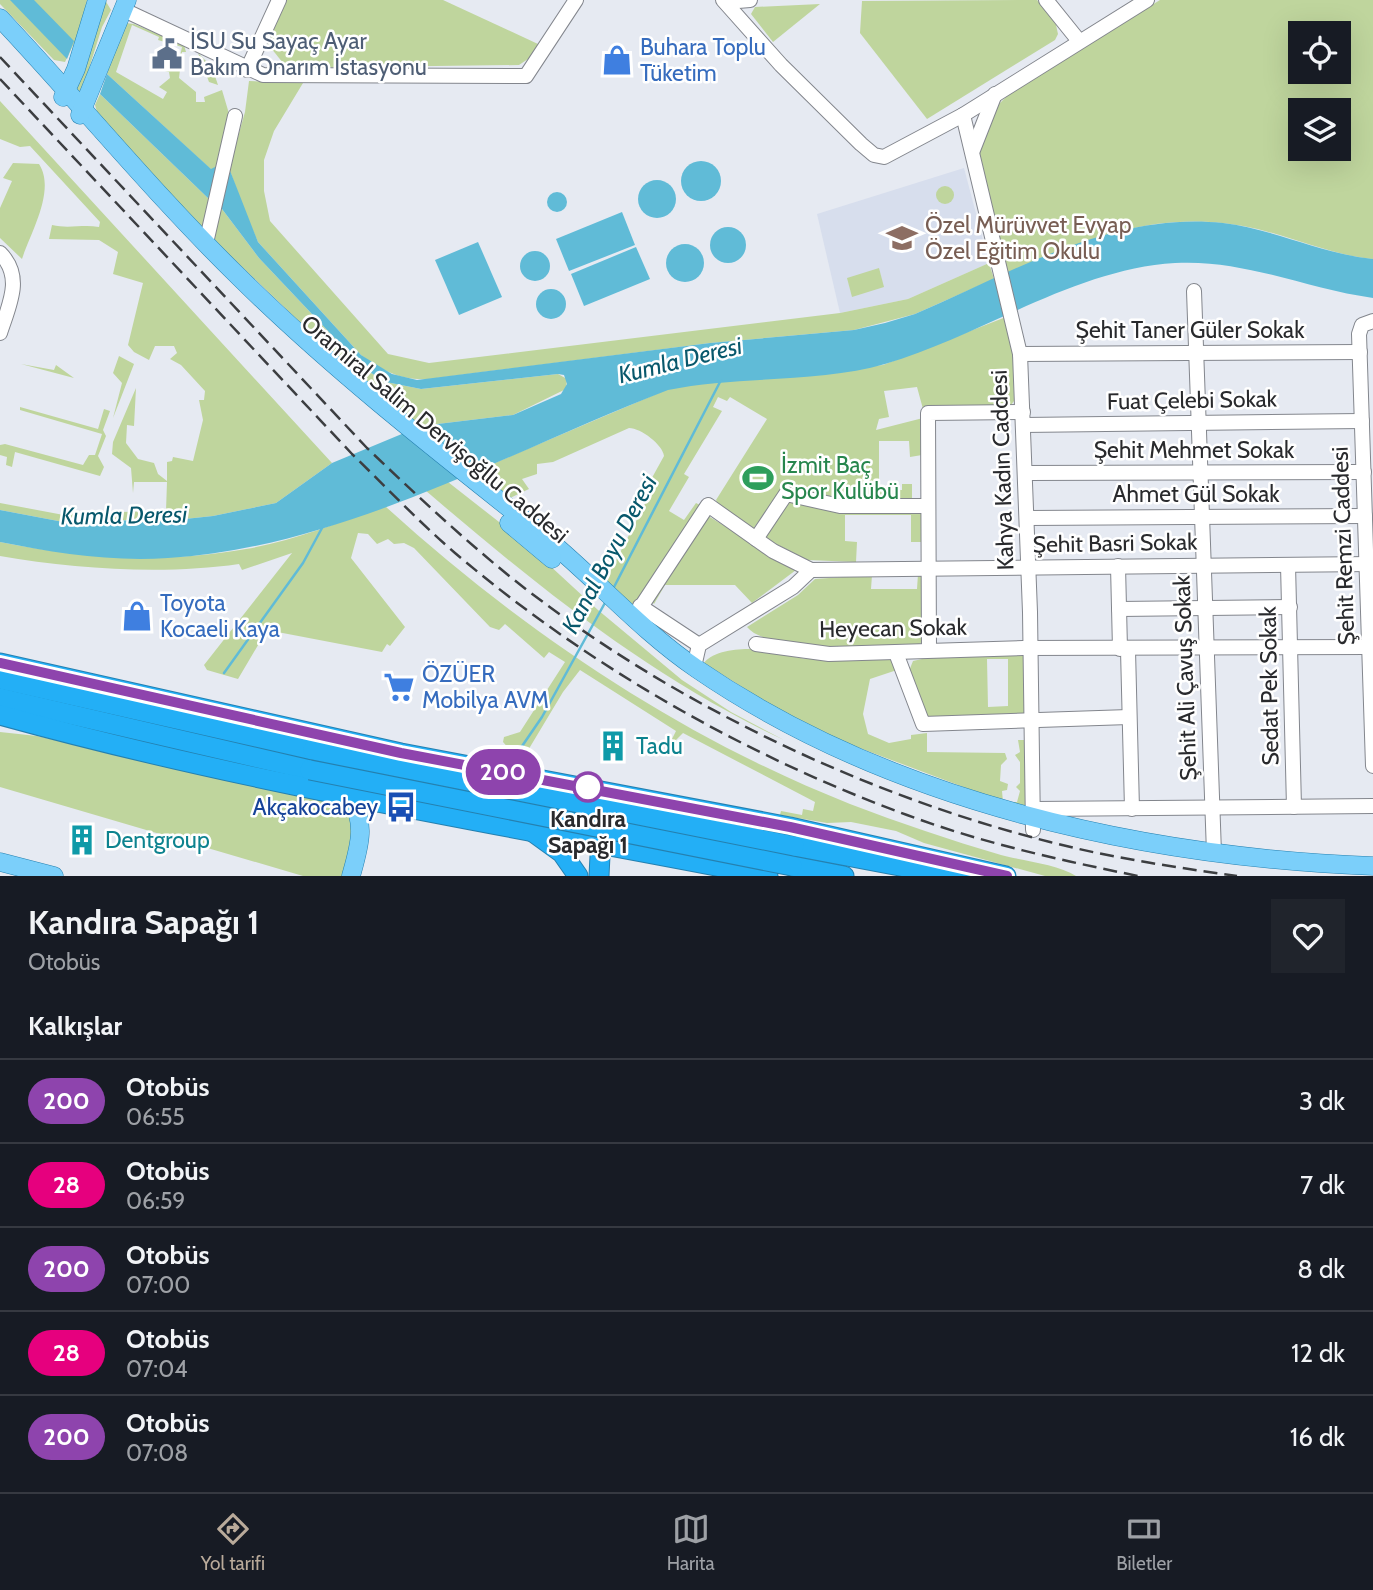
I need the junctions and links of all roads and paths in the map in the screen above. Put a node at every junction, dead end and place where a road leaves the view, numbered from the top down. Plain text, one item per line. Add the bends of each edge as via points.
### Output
1 (97, 0) edge
2 (279, 0) edge
3 (576, 0) edge
4 (750, 0) edge
5 (1147, 0) edge
6 (724, 1) edge
7 (121, 3) edge
8 (1053, 3) edge
9 (0, 18) edge
10 (0, 34) edge
11 (1079, 41) junction
12 (78, 61) junction
13 (247, 70) junction
14 (49, 71) junction
15 (995, 94) junction
16 (65, 95) junction
17 (81, 113) junction
18 (962, 115) junction
19 (235, 116) dead end
20 (931, 132) junction
21 (970, 148) junction
22 (207, 239) junction
23 (0, 253) edge
24 (1194, 291) dead end
25 (1368, 323) edge
26 (0, 333) edge
27 (1195, 352) junction
28 (1360, 352) junction
29 (1020, 354) junction
30 (1023, 419) junction
31 (1198, 423) junction
32 (1366, 427) edge
33 (406, 432) junction
34 (1200, 472) junction
35 (1364, 472) junction
36 (1025, 473) junction
37 (497, 505) junction
38 (928, 506) junction
39 (1365, 516) junction
40 (1201, 517) junction
41 (1027, 518) junction
42 (756, 539) junction
43 (1370, 564) edge
44 (1203, 565) junction
45 (1288, 565) junction
46 (1118, 566) junction
47 (1028, 567) junction
48 (929, 569) junction
49 (811, 570) junction
50 (592, 589) junction
51 (1290, 607) junction
52 (1205, 608) junction
53 (1119, 609) junction
54 (630, 615) junction
55 (757, 644) dead end
56 (699, 645) junction
57 (1369, 647) junction
58 (1290, 648) junction
59 (1031, 649) junction
60 (1124, 649) junction
61 (1207, 649) junction
62 (929, 650) junction
63 (896, 653) junction
64 (0, 663) edge
65 (694, 667) junction
66 (52, 676) junction
67 (0, 679) edge
68 (0, 698) edge
69 (0, 713) edge
70 (1129, 716) junction
71 (1032, 718) junction
72 (194, 725) junction
73 (1373, 727) edge
74 (205, 747) junction
75 (311, 760) junction
76 (1373, 766) edge
77 (487, 769) junction
78 (551, 780) junction
79 (597, 788) junction
80 (350, 796) junction
81 (658, 801) junction
82 (1373, 806) edge
83 (1294, 807) junction
84 (1132, 809) junction
85 (1213, 809) junction
86 (1034, 820) junction
87 (482, 822) junction
88 (533, 832) junction
89 (601, 845) junction
90 (1214, 853) junction
91 (655, 855) junction
92 (0, 862) edge
93 (1373, 866) edge
94 (0, 872) edge
95 (16, 876) edge
96 (54, 876) edge
97 (351, 876) edge
98 (578, 876) edge
99 (599, 876) edge
100 (605, 876) edge
101 (768, 876) edge
102 (844, 876) edge
103 (953, 876) edge
104 (1006, 876) edge
105 (1349, 876) edge

1 - 12 main road
2 - 13 street
3 - 13 street via 526,76 281,77
4 - 6 street
5 - 11 street
6 - 20 street via 781,65 874,155 894,154
7 - 13 street
7 - 17 main road via 94,88
8 - 11 street
9 - 14 main road, Oramiral Salim Dervişoğllu Caddesi
10 - 16 main road, Oramiral Salim Dervişoğllu Caddesi
11 - 15 street
12 - 14 main road via 60,72
12 - 16 main road
14 - 16 main road, Oramiral Salim Dervişoğllu Caddesi
15 - 18 street
15 - 21 street
16 - 17 main road, Oramiral Salim Dervişoğllu Caddesi
17 - 22 main road, Oramiral Salim Dervişoğllu Caddesi
17 - 33 main road, Oramiral Salim Dervişoğllu Caddesi via 229,284 290,341
18 - 20 street
18 - 21 street, Kahya Kadın Caddesi
19 - 22 street
20 - 21 street via 956,134
21 - 29 street, Kahya Kadın Caddesi
22 - 33 main road, Oramiral Salim Dervişoğllu Caddesi
23 - 26 street via 10,265 13,285
24 - 27 street, Şehit Ali Çavuş Sokak
25 - 28 street, Şehit Remzi Caddesi
27 - 28 street, Şehit Taner Güler Sokak
27 - 29 street, Şehit Taner Güler Sokak
27 - 31 street, Şehit Ali Çavuş Sokak
28 - 32 street, Şehit Remzi Caddesi
29 - 30 street, Kahya Kadın Caddesi
30 - 31 street, Fuat Çelebi Sokak
30 - 36 street, Kahya Kadın Caddesi
30 - 38 street, Fuat Çelebi Sokak via 928,413
31 - 32 street, Fuat Çelebi Sokak
31 - 34 street, Şehit Ali Çavuş Sokak
32 - 35 street, Şehit Remzi Caddesi
33 - 37 main road, Oramiral Salim Dervişoğllu Caddesi
34 - 35 street, Şehit Mehmet Sokak
34 - 36 street, Şehit Mehmet Sokak
34 - 40 street, Şehit Ali Çavuş Sokak
35 - 39 street, Şehit Remzi Caddesi
36 - 41 street, Kahya Kadın Caddesi
37 - 50 main road, Oramiral Salim Dervişoğllu Caddesi
37 - 50 main road, Oramiral Salim Dervişoğllu Caddesi via 565,555
38 - 42 street via 840,506 786,494
38 - 48 street
39 - 40 street, Ahmet Gül Sokak
39 - 43 street, Şehit Remzi Caddesi
40 - 41 street, Ahmet Gül Sokak
40 - 44 street, Şehit Ali Çavuş Sokak
41 - 47 street, Kahya Kadın Caddesi
42 - 49 street, Şehit Basri Sokak
42 - 54 street, Şehit Basri Sokak via 708,505
43 - 45 street, Şehit Basri Sokak
43 - 57 street, Şehit Remzi Caddesi
44 - 45 street, Şehit Basri Sokak
44 - 46 street, Şehit Basri Sokak
44 - 52 street, Şehit Ali Çavuş Sokak
45 - 51 street, Sedat Pek Sokak
46 - 47 street, Şehit Basri Sokak
46 - 53 street
47 - 48 street, Şehit Basri Sokak
47 - 59 street, Kahya Kadın Caddesi
48 - 49 street, Şehit Basri Sokak
48 - 62 street
49 - 56 street via 793,587
50 - 54 main road, Oramiral Salim Dervişoğllu Caddesi
51 - 52 street
51 - 58 street, Sedat Pek Sokak
52 - 53 street
52 - 61 street, Şehit Ali Çavuş Sokak
53 - 60 street
54 - 56 street
54 - 65 main road, Oramiral Salim Dervişoğllu Caddesi
54 - 86 main road, Oramiral Salim Dervişoğllu Caddesi via 688,677 773,728 915,791
55 - 63 street, Heyecan Sokak via 809,653
56 - 65 street
57 - 58 street, Heyecan Sokak
57 - 73 street, Şehit Remzi Caddesi
58 - 61 street, Heyecan Sokak
58 - 83 street, Sedat Pek Sokak
59 - 60 street, Heyecan Sokak
59 - 62 street, Heyecan Sokak
59 - 71 street, Kahya Kadın Caddesi
60 - 61 street, Heyecan Sokak
60 - 70 street
61 - 85 street, Şehit Ali Çavuş Sokak
62 - 63 street, Heyecan Sokak
63 - 71 street via 923,724
64 - 66 highway
65 - 86 main road, Oramiral Salim Dervişoğllu Caddesi via 766,712 852,752
66 - 72 highway
66 - 77 highway
67 - 72 highway
68 - 74 highway
69 - 74 highway
69 - 80 highway via 154,754
70 - 71 street
70 - 84 street
71 - 86 street, Kahya Kadın Caddesi
72 - 75 highway
73 - 76 street, Şehit Remzi Caddesi
74 - 75 highway
75 - 102 highway, bridge
75 - 103 highway, bridge
77 - 78 highway
77 - 87 highway via 494,785 494,802
78 - 79 highway
78 - 88 highway via 536,803
79 - 81 highway
79 - 89 highway via 603,799
80 - 87 highway
80 - 97 main road via 358,809 362,833
81 - 91 highway via 642,828
81 - 104 highway
82 - 83 street
83 - 85 street
84 - 85 street
84 - 86 street
85 - 90 street, Şehit Ali Çavuş Sokak
86 - 90 main road, Oramiral Salim Dervişoğllu Caddesi
86 - 105 main road, Oramiral Salim Dervişoğllu Caddesi via 1180,859
87 - 88 highway
88 - 89 highway
88 - 98 highway via 562,853
89 - 91 highway
89 - 99 highway
90 - 93 main road, Oramiral Salim Dervişoğllu Caddesi
91 - 100 highway via 629,855 613,864
91 - 101 highway
92 - 96 main road
94 - 95 main road

